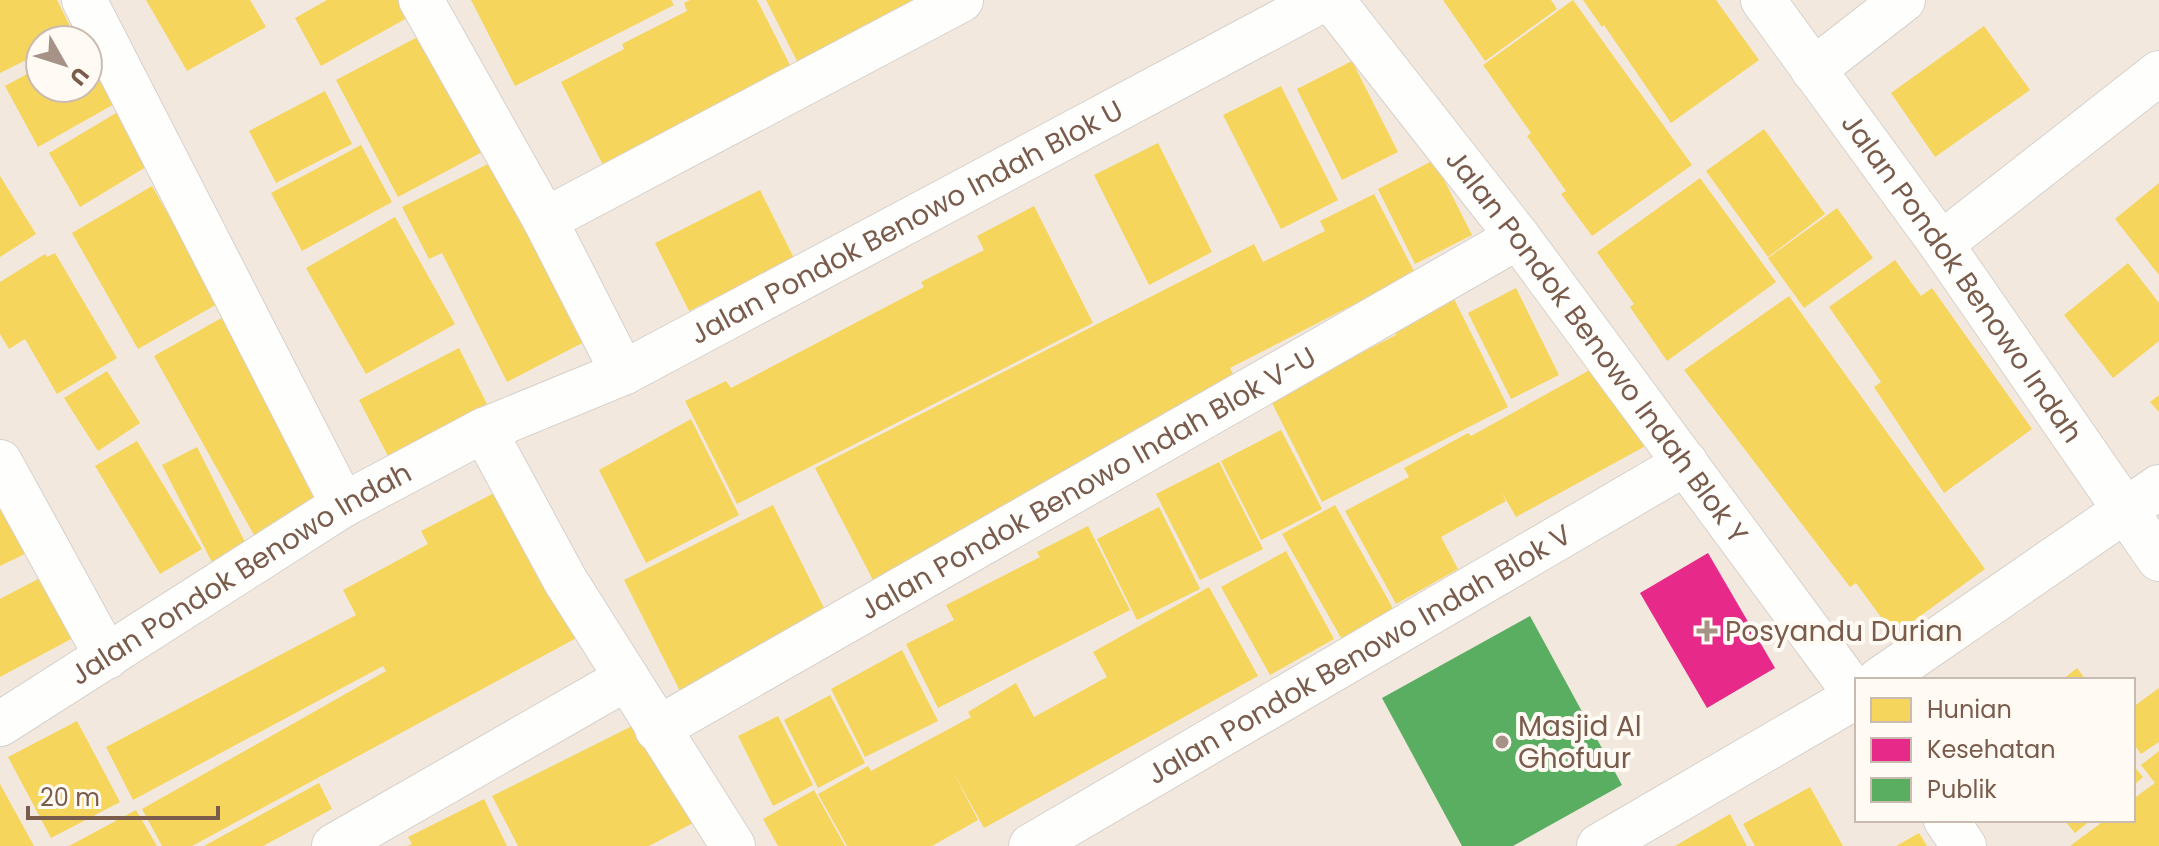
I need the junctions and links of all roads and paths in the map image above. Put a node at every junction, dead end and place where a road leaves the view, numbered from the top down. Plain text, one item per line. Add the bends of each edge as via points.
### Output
1 (84, 0) edge
2 (421, 0) edge
3 (961, 0) edge
4 (1322, 0) edge
5 (1332, 0) edge
6 (1763, 0) edge
7 (1903, 0) edge
8 (1813, 70) junction
9 (2159, 73) edge
10 (545, 220) junction
11 (1518, 237) junction
12 (1941, 244) junction
13 (623, 373) junction
14 (484, 430) junction
15 (0, 462) edge
16 (1686, 463) junction
17 (2142, 498) edge
18 (343, 505) junction
19 (2159, 559) edge
20 (107, 657) junction
21 (627, 678) junction
22 (1882, 678) edge
23 (1855, 693) edge
24 (1855, 697) edge
25 (0, 724) edge
26 (657, 729) junction
27 (1947, 822) edge
28 (334, 846) edge
29 (733, 846) edge
30 (1031, 846) edge
31 (1599, 846) edge
32 (1964, 846) edge

1 - 18 street
2 - 10 street
3 - 10 street
4 - 13 street, Jalan Pondok Benowo Indah Blok U
5 - 11 street, Jalan Pondok Benowo Indah Blok Y
6 - 8 street, Jalan Pondok Benowo Indah
7 - 8 street
8 - 12 street, Jalan Pondok Benowo Indah
9 - 12 street
10 - 13 street
11 - 16 street, Jalan Pondok Benowo Indah Blok Y
11 - 26 street, Jalan Pondok Benowo Indah Blok V-U
12 - 17 street, Jalan Pondok Benowo Indah
13 - 14 street, Jalan Pondok Benowo Indah Blok U
14 - 18 street, Jalan Pondok Benowo Indah
14 - 21 street via 565,580
15 - 20 street
16 - 23 street, Jalan Pondok Benowo Indah Blok Y
16 - 30 street, Jalan Pondok Benowo Indah Blok V
17 - 19 street, Jalan Pondok Benowo Indah
17 - 22 street
18 - 20 street, Jalan Pondok Benowo Indah
20 - 25 street, Jalan Pondok Benowo Indah
21 - 26 street
21 - 28 street
24 - 31 street
26 - 29 street
27 - 32 street

